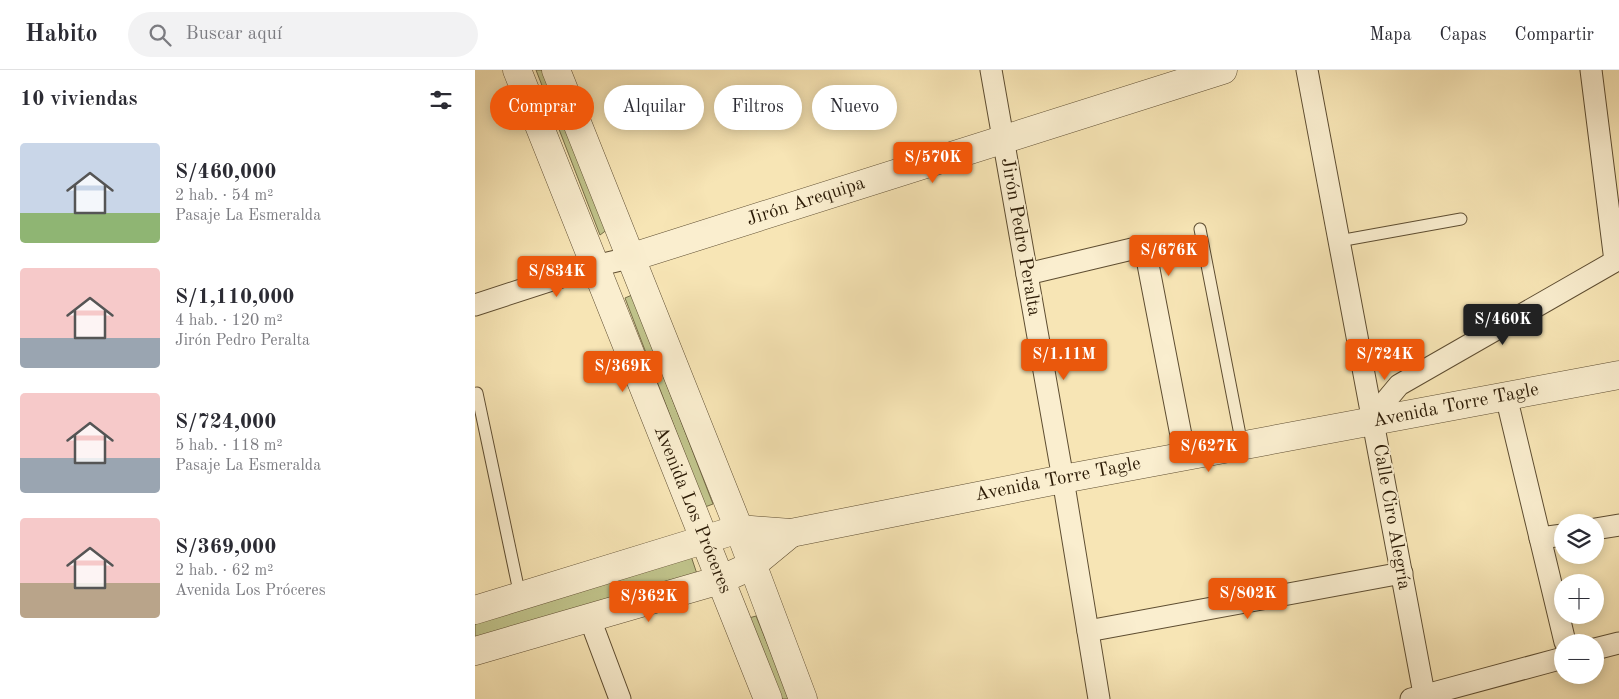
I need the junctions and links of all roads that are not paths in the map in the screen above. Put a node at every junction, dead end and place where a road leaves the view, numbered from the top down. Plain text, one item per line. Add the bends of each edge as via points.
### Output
1 (517, 70) edge
2 (556, 70) edge
3 (991, 70) edge
4 (1223, 70) edge
5 (1307, 70) edge
6 (1591, 70) edge
7 (1178, 77) edge
8 (1003, 140) junction
9 (1461, 219) dead end
10 (1200, 228) dead end
11 (1339, 241) junction
12 (629, 258) junction
13 (1617, 260) edge
14 (595, 266) junction
15 (1027, 274) junction
16 (475, 305) edge
17 (1619, 375) edge
18 (477, 393) dead end
19 (1506, 396) junction
20 (1374, 421) junction
21 (1242, 445) junction
22 (1185, 456) junction
23 (1063, 479) junction
24 (1619, 525) edge
25 (1604, 528) edge
26 (739, 529) junction
27 (791, 532) junction
28 (1554, 536) edge
29 (705, 538) junction
30 (1540, 538) junction
31 (751, 566) junction
32 (1401, 573) junction
33 (720, 580) junction
34 (520, 596) junction
35 (475, 610) edge
36 (590, 619) junction
37 (1087, 631) junction
38 (1563, 634) edge
39 (1619, 643) edge
40 (1604, 647) edge
41 (475, 652) edge
42 (1554, 661) edge
43 (1420, 698) edge
44 (620, 699) edge
45 (769, 699) edge
46 (803, 699) edge
47 (1099, 699) edge

1 - 14 street, Avenida Los Próceres
2 - 12 street, Avenida Los Próceres
3 - 8 street, Jirón Pedro Peralta
4 - 7 street, Jirón Arequipa
5 - 11 street, Calle Ciro Alegría
6 - 13 street
7 - 8 street, Jirón Arequipa
8 - 12 street, Jirón Arequipa
8 - 15 street, Jirón Pedro Peralta
9 - 11 lane
10 - 21 lane
11 - 20 street, Calle Ciro Alegría
12 - 14 street, Jirón Arequipa
12 - 26 street, Avenida Los Próceres
13 - 20 street via 1399,385
14 - 16 street, Jirón Arequipa
14 - 29 street, Avenida Los Próceres
15 - 22 street via 1132,249 1144,254
15 - 23 street, Jirón Pedro Peralta
17 - 19 street, Avenida Torre Tagle
18 - 34 lane
19 - 20 street, Avenida Torre Tagle
19 - 30 street
20 - 21 street, Avenida Torre Tagle
20 - 32 street, Calle Ciro Alegría
21 - 22 street, Avenida Torre Tagle
22 - 23 street, Avenida Torre Tagle
23 - 27 street, Avenida Torre Tagle
23 - 37 street, Jirón Pedro Peralta
24 - 25 street
26 - 27 street, Avenida Torre Tagle
26 - 29 street, Avenida Torre Tagle
26 - 31 street, Avenida Los Próceres
27 - 31 street, Avenida Torre Tagle
28 - 30 street
29 - 33 street, Avenida Los Próceres
29 - 34 street, Avenida Torre Tagle
30 - 38 street
31 - 33 street, Avenida Torre Tagle
31 - 46 street, Avenida Los Próceres
32 - 37 street
32 - 43 street, Calle Ciro Alegría
33 - 36 street, Avenida Torre Tagle
33 - 45 street, Avenida Los Próceres
34 - 35 street, Avenida Torre Tagle
36 - 41 street, Avenida Torre Tagle
36 - 44 street
37 - 47 street, Jirón Pedro Peralta
39 - 40 street
42 - 43 street

